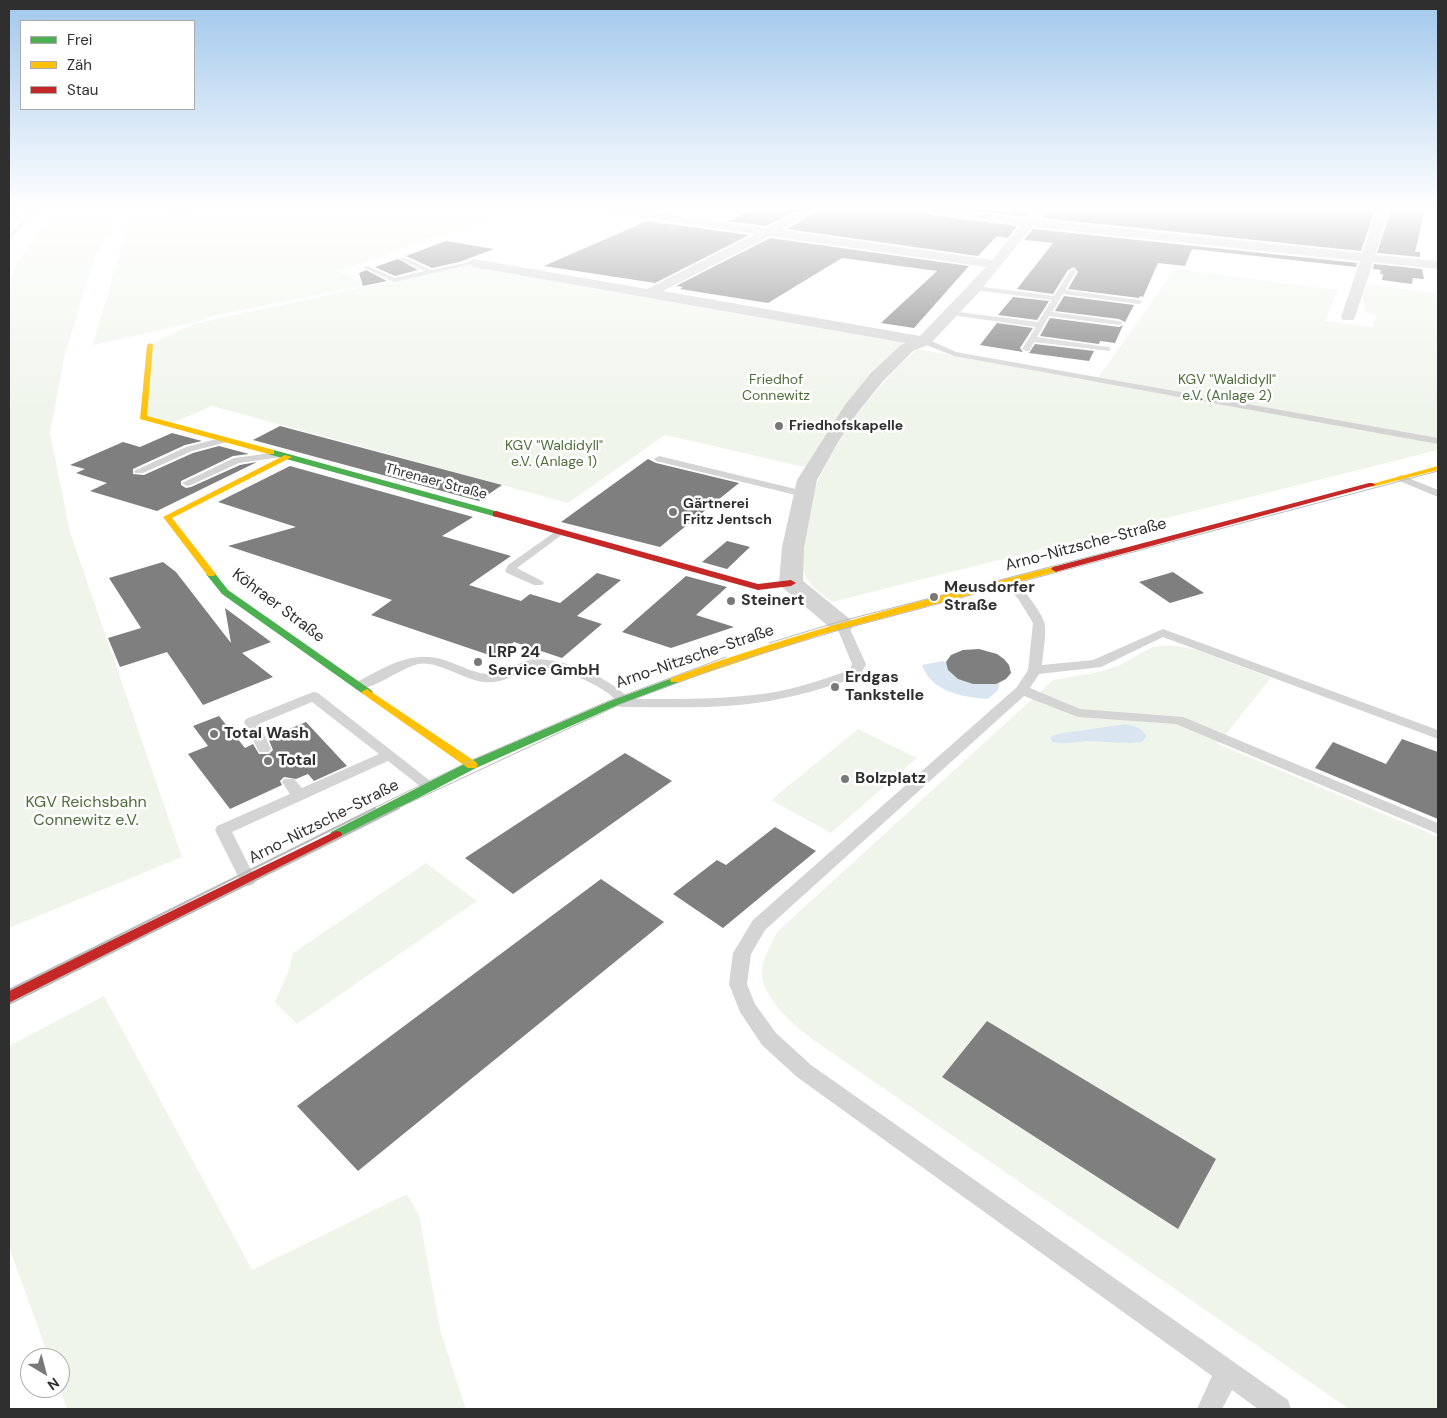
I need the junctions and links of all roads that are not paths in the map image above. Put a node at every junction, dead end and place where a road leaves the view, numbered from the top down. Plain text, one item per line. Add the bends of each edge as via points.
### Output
1 (386, 276) edge
2 (412, 276) edge
3 (551, 276) edge
4 (681, 276) edge
5 (984, 276) edge
6 (1070, 276) edge
7 (1361, 276) edge
8 (974, 288) junction
9 (1062, 292) junction
10 (649, 293) junction
11 (1057, 299) junction
12 (1139, 302) dead end
13 (951, 313) junction
14 (1048, 314) junction
15 (1348, 318) dead end
16 (1118, 323) dead end
17 (1040, 325) junction
18 (1033, 339) junction
19 (924, 341) junction
20 (150, 345) dead end
21 (1026, 349) dead end
22 (1107, 349) dead end
23 (224, 440) junction
24 (1438, 441) edge
25 (284, 456) junction
26 (659, 459) dead end
27 (1438, 468) edge
28 (139, 471) dead end
29 (1401, 478) junction
30 (187, 483) dead end
31 (804, 494) junction
32 (1438, 494) edge
33 (559, 532) junction
34 (1009, 582) junction
35 (538, 583) dead end
36 (791, 583) junction
37 (842, 625) junction
38 (1035, 670) junction
39 (360, 686) junction
40 (1022, 690) junction
41 (618, 701) junction
42 (1438, 735) edge
43 (264, 749) dead end
44 (389, 755) junction
45 (472, 765) junction
46 (430, 786) junction
47 (1438, 829) edge
48 (248, 880) junction
49 (9, 997) edge
50 (1227, 1373) junction
51 (1209, 1409) edge
52 (1279, 1409) edge

1 - 2 lane via 394,280
3 - 10 street
4 - 10 street
5 - 8 street
6 - 9 lane
7 - 15 street
8 - 11 lane
8 - 13 street
9 - 11 lane
9 - 12 lane
10 - 19 street
11 - 14 lane
13 - 17 lane
13 - 19 street
14 - 16 lane
14 - 17 lane
17 - 18 lane
18 - 21 lane
18 - 22 lane
19 - 24 lane via 954,354
19 - 31 street via 907,348 860,397 806,480
20 - 23 street, Threnaer Straße via 143,416
23 - 25 street, Threnaer Straße
23 - 28 lane via 189,449
25 - 30 lane via 237,460
25 - 33 street, Threnaer Straße
25 - 39 street, Köhraer Straße via 167,517 225,592
26 - 31 lane
27 - 29 street, Arno-Nitzsche-Straße
29 - 32 lane
29 - 34 street, Arno-Nitzsche-Straße
31 - 36 street via 792,547
33 - 35 lane via 512,567 511,571
33 - 36 street, Threnaer Straße via 758,587
34 - 37 street, Arno-Nitzsche-Straße
34 - 38 lane via 1040,623
36 - 37 street
37 - 41 street, Arno-Nitzsche-Straße via 725,661
37 - 41 lane via 858,664 855,673 813,688 773,696 710,702
38 - 40 lane
38 - 42 lane via 1096,664 1163,633
39 - 41 lane via 413,661 428,659 483,678 504,678 530,664 544,662 590,679
39 - 45 street, Köhraer Straße
40 - 47 lane via 1078,713 1178,720
40 - 50 lane via 759,925 742,953 738,984 747,1007 770,1039 804,1071
41 - 45 street, Arno-Nitzsche-Straße
43 - 44 lane via 250,722 313,696
44 - 46 lane
44 - 48 lane via 294,788 223,830
45 - 46 street, Arno-Nitzsche-Straße
46 - 48 street, Arno-Nitzsche-Straße
48 - 49 street, Arno-Nitzsche-Straße
50 - 51 lane
50 - 52 lane

